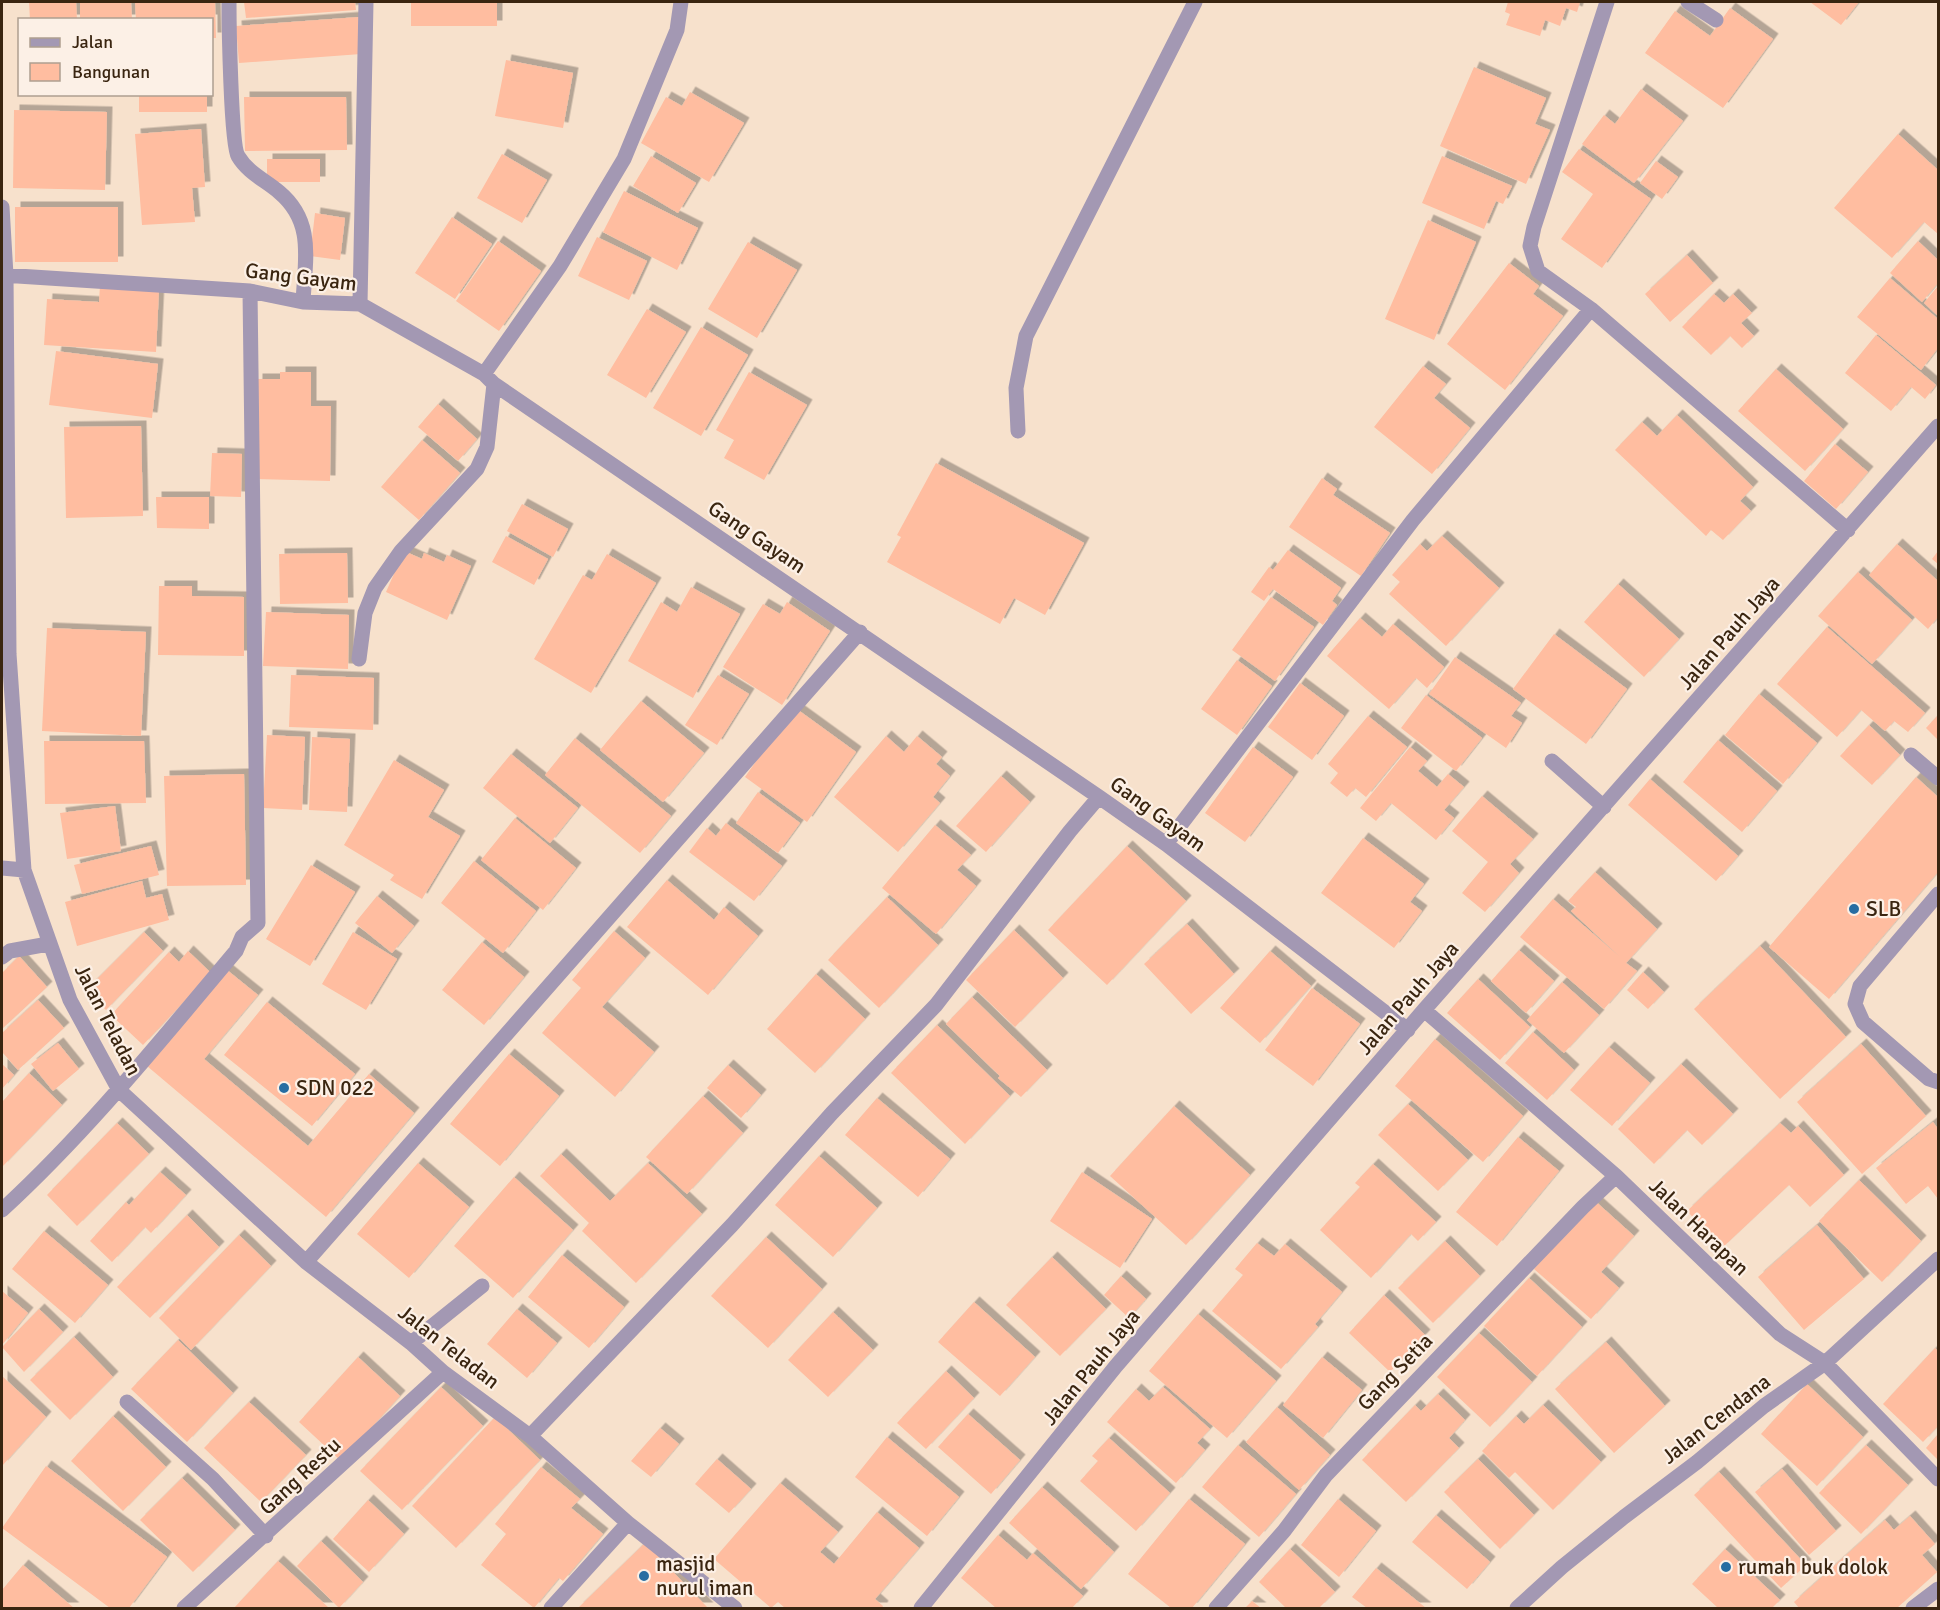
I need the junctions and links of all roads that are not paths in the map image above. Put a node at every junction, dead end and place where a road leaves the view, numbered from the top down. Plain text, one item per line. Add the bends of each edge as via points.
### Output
1 (229, 2) edge
2 (366, 2) edge
3 (681, 2) edge
4 (1195, 2) edge
5 (1607, 2) edge
6 (1688, 2) edge
7 (1716, 20) dead end
8 (2, 207) edge
9 (4, 275) edge
10 (250, 291) junction
11 (303, 302) junction
12 (360, 304) junction
13 (1591, 309) junction
14 (489, 379) junction
15 (1938, 426) edge
16 (1018, 431) dead end
17 (1848, 530) junction
18 (860, 632) junction
19 (359, 659) dead end
20 (1911, 755) dead end
21 (1552, 761) dead end
22 (1938, 778) edge
23 (1099, 797) junction
24 (1604, 807) junction
25 (1166, 844) junction
26 (2, 868) edge
27 (24, 870) junction
28 (1938, 894) edge
29 (48, 944) junction
30 (2, 957) edge
31 (1424, 1010) junction
32 (1408, 1030) junction
33 (1938, 1082) edge
34 (119, 1090) junction
35 (1616, 1176) junction
36 (2, 1210) edge
37 (1938, 1259) edge
38 (306, 1262) junction
39 (482, 1286) dead end
40 (411, 1343) junction
41 (1825, 1363) junction
42 (443, 1372) junction
43 (128, 1402) dead end
44 (530, 1436) junction
45 (1938, 1479) edge
46 (628, 1523) junction
47 (266, 1536) junction
48 (1938, 1589) edge
49 (184, 1608) edge
50 (551, 1608) edge
51 (735, 1608) edge
52 (921, 1608) edge
53 (1215, 1608) edge
54 (1517, 1608) edge
55 (1913, 1608) edge

1 - 11 street via 237,154 255,176 280,192 301,217 306,246
2 - 12 street
3 - 14 street via 677,30 624,159
4 - 16 street via 1026,336 1016,388
5 - 13 street via 1530,246 1538,270
6 - 7 street
8 - 9 street, Jalan Teladan
9 - 10 street, Gang Gayam
9 - 27 street, Jalan Teladan via 9,654
10 - 11 street, Gang Gayam
10 - 34 street via 258,923 242,937 236,951
11 - 12 street, Gang Gayam
12 - 14 street, Gang Gayam
13 - 17 street
13 - 25 street via 1413,520
14 - 18 street, Gang Gayam
14 - 19 street via 487,447 477,469 401,551 375,588 364,613
15 - 17 street, Jalan Pauh Jaya
17 - 24 street, Jalan Pauh Jaya
18 - 23 street, Gang Gayam
18 - 38 street
20 - 22 street
21 - 24 street
23 - 25 street, Gang Gayam
23 - 44 street via 936,1005
24 - 31 street, Jalan Pauh Jaya
25 - 32 street, Gang Gayam
26 - 27 street
27 - 29 street, Jalan Teladan
28 - 33 street via 1860,986 1856,1004 1863,1022
29 - 30 street via 10,951
29 - 34 street, Jalan Teladan via 70,1000
31 - 32 street, Jalan Pauh Jaya
31 - 35 street, Jalan Harapan
32 - 52 street, Jalan Pauh Jaya via 1116,1366
34 - 36 street
34 - 38 street, Jalan Teladan
35 - 41 street, Jalan Harapan via 1780,1334
35 - 53 street, Gang Setia via 1326,1475 1284,1531
37 - 41 street, Jalan Cendana
38 - 40 street, Jalan Teladan
39 - 40 street
40 - 42 street, Jalan Teladan
41 - 45 street, Jalan Harapan
41 - 54 street, Jalan Cendana via 1624,1517
42 - 44 street, Jalan Teladan
42 - 47 street, Gang Restu
43 - 47 street via 213,1479
44 - 46 street, Jalan Teladan
46 - 50 street
46 - 51 street, Jalan Teladan
47 - 49 street, Gang Restu
48 - 55 street

